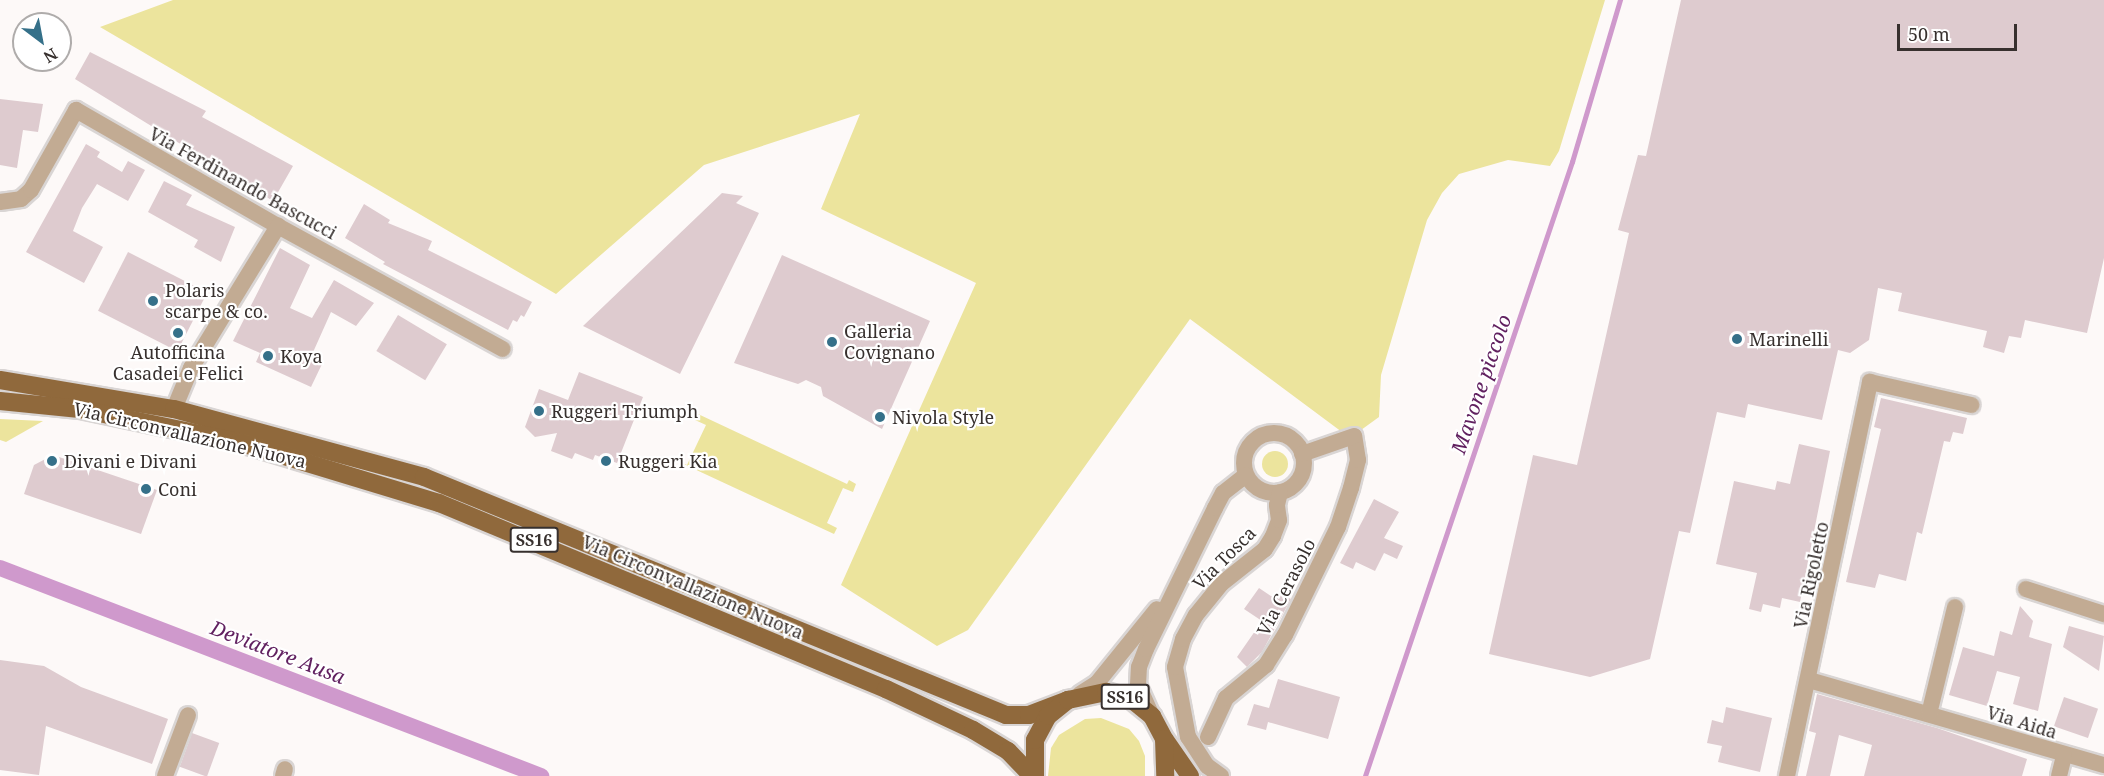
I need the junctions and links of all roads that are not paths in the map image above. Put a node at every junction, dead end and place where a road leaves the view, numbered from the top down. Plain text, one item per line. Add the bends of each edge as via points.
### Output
1 (0, 202) edge
2 (278, 226) junction
3 (503, 349) dead end
4 (0, 380) edge
5 (0, 401) edge
6 (1971, 405) dead end
7 (174, 409) junction
8 (1302, 454) junction
9 (1246, 475) junction
10 (1280, 492) junction
11 (2026, 589) dead end
12 (1171, 592) junction
13 (1955, 607) dead end
14 (2104, 614) edge
15 (1809, 680) junction
16 (1074, 697) junction
17 (1929, 714) junction
18 (188, 715) dead end
19 (1152, 716) junction
20 (1208, 737) dead end
21 (1164, 739) junction
22 (2064, 756) junction
23 (2104, 765) edge
24 (165, 776) edge
25 (1034, 776) edge
26 (1165, 776) edge
27 (1190, 776) edge
28 (1221, 776) edge
29 (1787, 776) edge
30 (2059, 776) edge

1 - 2 street, Via Ferdinando Bascucci via 21,199 31,190 76,110
2 - 3 street, Via Ferdinando Bascucci
2 - 7 street via 189,376
4 - 7 main road, Via Circonvallazione Nuova / SS16
5 - 25 main road, Via Circonvallazione Nuova / SS16 via 80,410 238,442 439,503 886,689 973,730 1008,752
6 - 15 street, Via Rigoletto via 1870,382
7 - 16 main road, Via Circonvallazione Nuova / SS16 via 286,437 466,492 1006,715 1029,716
8 - 9 street via 1282,434 1263,435 1248,447
8 - 10 street via 1304,464 1297,482
8 - 20 street, Via Cerasolo via 1354,436 1358,460 1338,527 1285,635 1266,665 1226,698
9 - 10 street via 1256,488
9 - 12 street via 1223,493
10 - 28 street, Via Tosca via 1279,520 1273,536 1265,549 1221,584 1196,615 1183,639 1175,667 1188,737 1207,766
11 - 14 street
12 - 16 street via 1097,683
12 - 19 street via 1139,666 1138,685
13 - 17 street
15 - 17 street, Via Aida
15 - 29 street, Via Rigoletto
16 - 19 main road, SS16 via 1119,694
16 - 25 main road, SS16 via 1040,727 1032,753
17 - 22 street, Via Aida
18 - 24 street
19 - 21 main road, SS16
21 - 26 main road, SS16
21 - 27 main road, SS16
22 - 23 street, Via Aida
22 - 30 street

